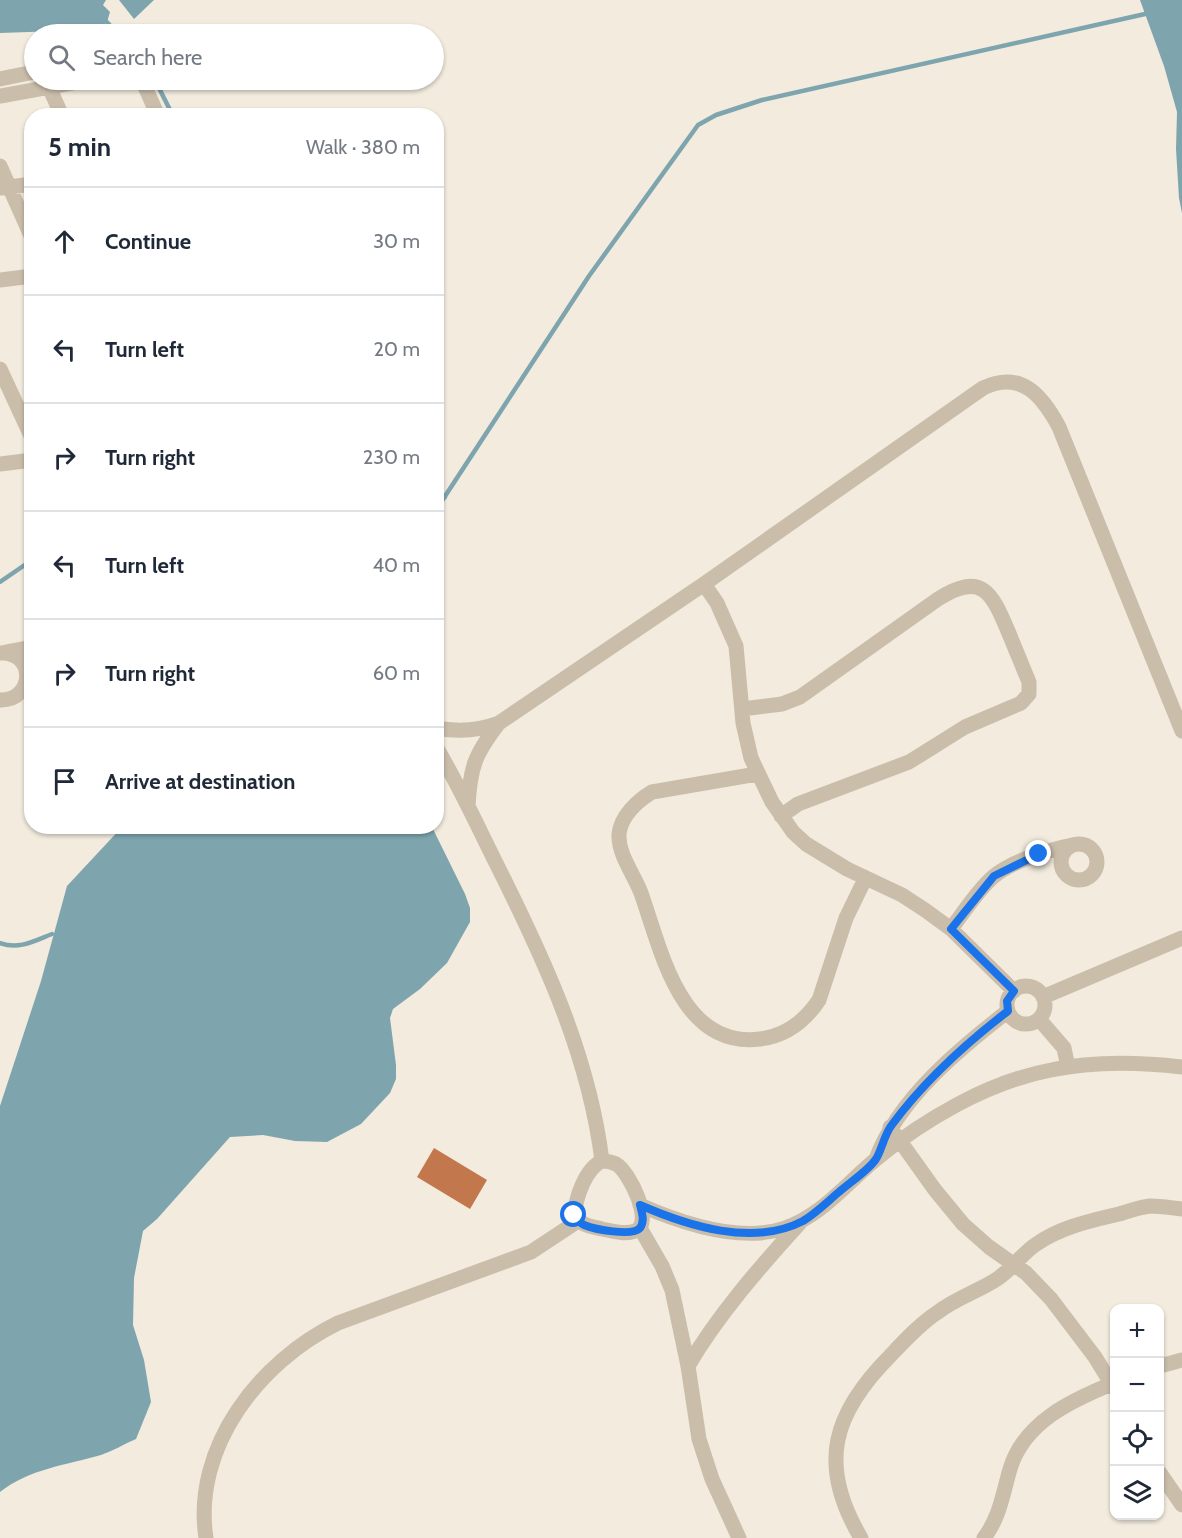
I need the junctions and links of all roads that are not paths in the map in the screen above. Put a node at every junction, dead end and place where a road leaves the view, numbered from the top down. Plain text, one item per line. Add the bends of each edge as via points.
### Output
1 (24, 74) edge
2 (0, 79) edge
3 (24, 89) edge
4 (50, 90) edge
5 (146, 90) edge
6 (0, 96) edge
7 (58, 108) edge
8 (154, 108) edge
9 (0, 166) edge
10 (24, 185) edge
11 (5, 188) edge
12 (24, 223) edge
13 (24, 277) edge
14 (0, 280) edge
15 (0, 369) edge
16 (24, 421) edge
17 (24, 461) edge
18 (0, 464) edge
19 (704, 584) junction
20 (24, 649) edge
21 (3, 653) edge
22 (24, 666) edge
23 (24, 693) edge
24 (0, 700) edge
25 (742, 709) junction
26 (499, 723) junction
27 (444, 729) edge
28 (1182, 731) edge
29 (444, 762) edge
30 (757, 774) junction
31 (468, 806) junction
32 (781, 816) junction
33 (1072, 845) junction
34 (1039, 854) junction
35 (1061, 867) junction
36 (865, 879) junction
37 (951, 929) junction
38 (1182, 938) edge
39 (1014, 991) junction
40 (1043, 997) junction
41 (1008, 1011) junction
42 (1039, 1019) junction
43 (1068, 1067) junction
44 (1182, 1067) edge
45 (890, 1127) junction
46 (901, 1141) junction
47 (876, 1159) junction
48 (602, 1161) junction
49 (640, 1205) junction
50 (1182, 1209) edge
51 (578, 1221) junction
52 (801, 1221) junction
53 (640, 1228) junction
54 (1015, 1264) junction
55 (1182, 1360) edge
56 (1164, 1365) edge
57 (688, 1366) junction
58 (1110, 1379) edge
59 (1110, 1387) edge
60 (1164, 1479) edge
61 (1182, 1505) edge
62 (206, 1538) edge
63 (740, 1538) edge
64 (861, 1538) edge
65 (984, 1538) edge

1 - 2 street
3 - 6 street
4 - 7 street
5 - 8 street
9 - 11 street
10 - 11 street
11 - 12 street
13 - 14 street
15 - 16 street
17 - 18 street
19 - 25 street via 736,646
19 - 26 street
19 - 28 street via 983,388 1001,382 1022,385 1040,397 1059,427
20 - 21 street
21 - 22 street via 16,656
23 - 24 street
25 - 30 street
25 - 32 street via 782,704 800,697 938,598 975,586 986,591 996,603 1029,682 1029,694 1021,703 965,727 909,762 798,804
26 - 27 street via 465,731
26 - 31 street via 474,763
29 - 31 street
30 - 32 street
30 - 36 street via 652,792 629,812 619,831 620,846 668,971 699,1019 717,1031 749,1040 779,1034 798,1023 819,1000 846,918
31 - 48 street via 552,981 588,1087
32 - 36 street via 798,838
33 - 34 street
33 - 35 street via 1063,853
33 - 35 street via 1081,843 1093,849 1098,862 1095,870 1090,877 1077,880
34 - 35 street
34 - 37 street via 994,876
36 - 37 street via 902,895
37 - 39 street
38 - 40 street
39 - 40 street via 1028,986
39 - 41 street via 1007,1001
40 - 42 street via 1044,1011
41 - 42 street via 1022,1023
41 - 45 street via 953,1056
42 - 43 street via 1064,1048
43 - 44 street
43 - 46 street via 1029,1076 968,1099
45 - 46 street
45 - 47 street
46 - 47 street
46 - 54 street via 963,1224
47 - 52 street
48 - 49 street via 623,1170
48 - 51 street via 591,1169 582,1188 574,1215
49 - 52 street via 685,1222 736,1232 769,1232
49 - 53 street
50 - 54 street via 1149,1206 1074,1225 1037,1243
51 - 53 street via 620,1232
51 - 62 street via 531,1252 338,1323 294,1349 253,1391 222,1438 207,1477
52 - 57 street via 709,1333
53 - 57 street via 667,1278
54 - 58 street via 1052,1299
54 - 64 street via 999,1278 929,1318 869,1377 849,1407 838,1437 837,1466 840,1489
55 - 56 street
57 - 63 street via 705,1461
59 - 65 street via 1069,1403 1026,1437 1012,1461 999,1511
60 - 61 street

